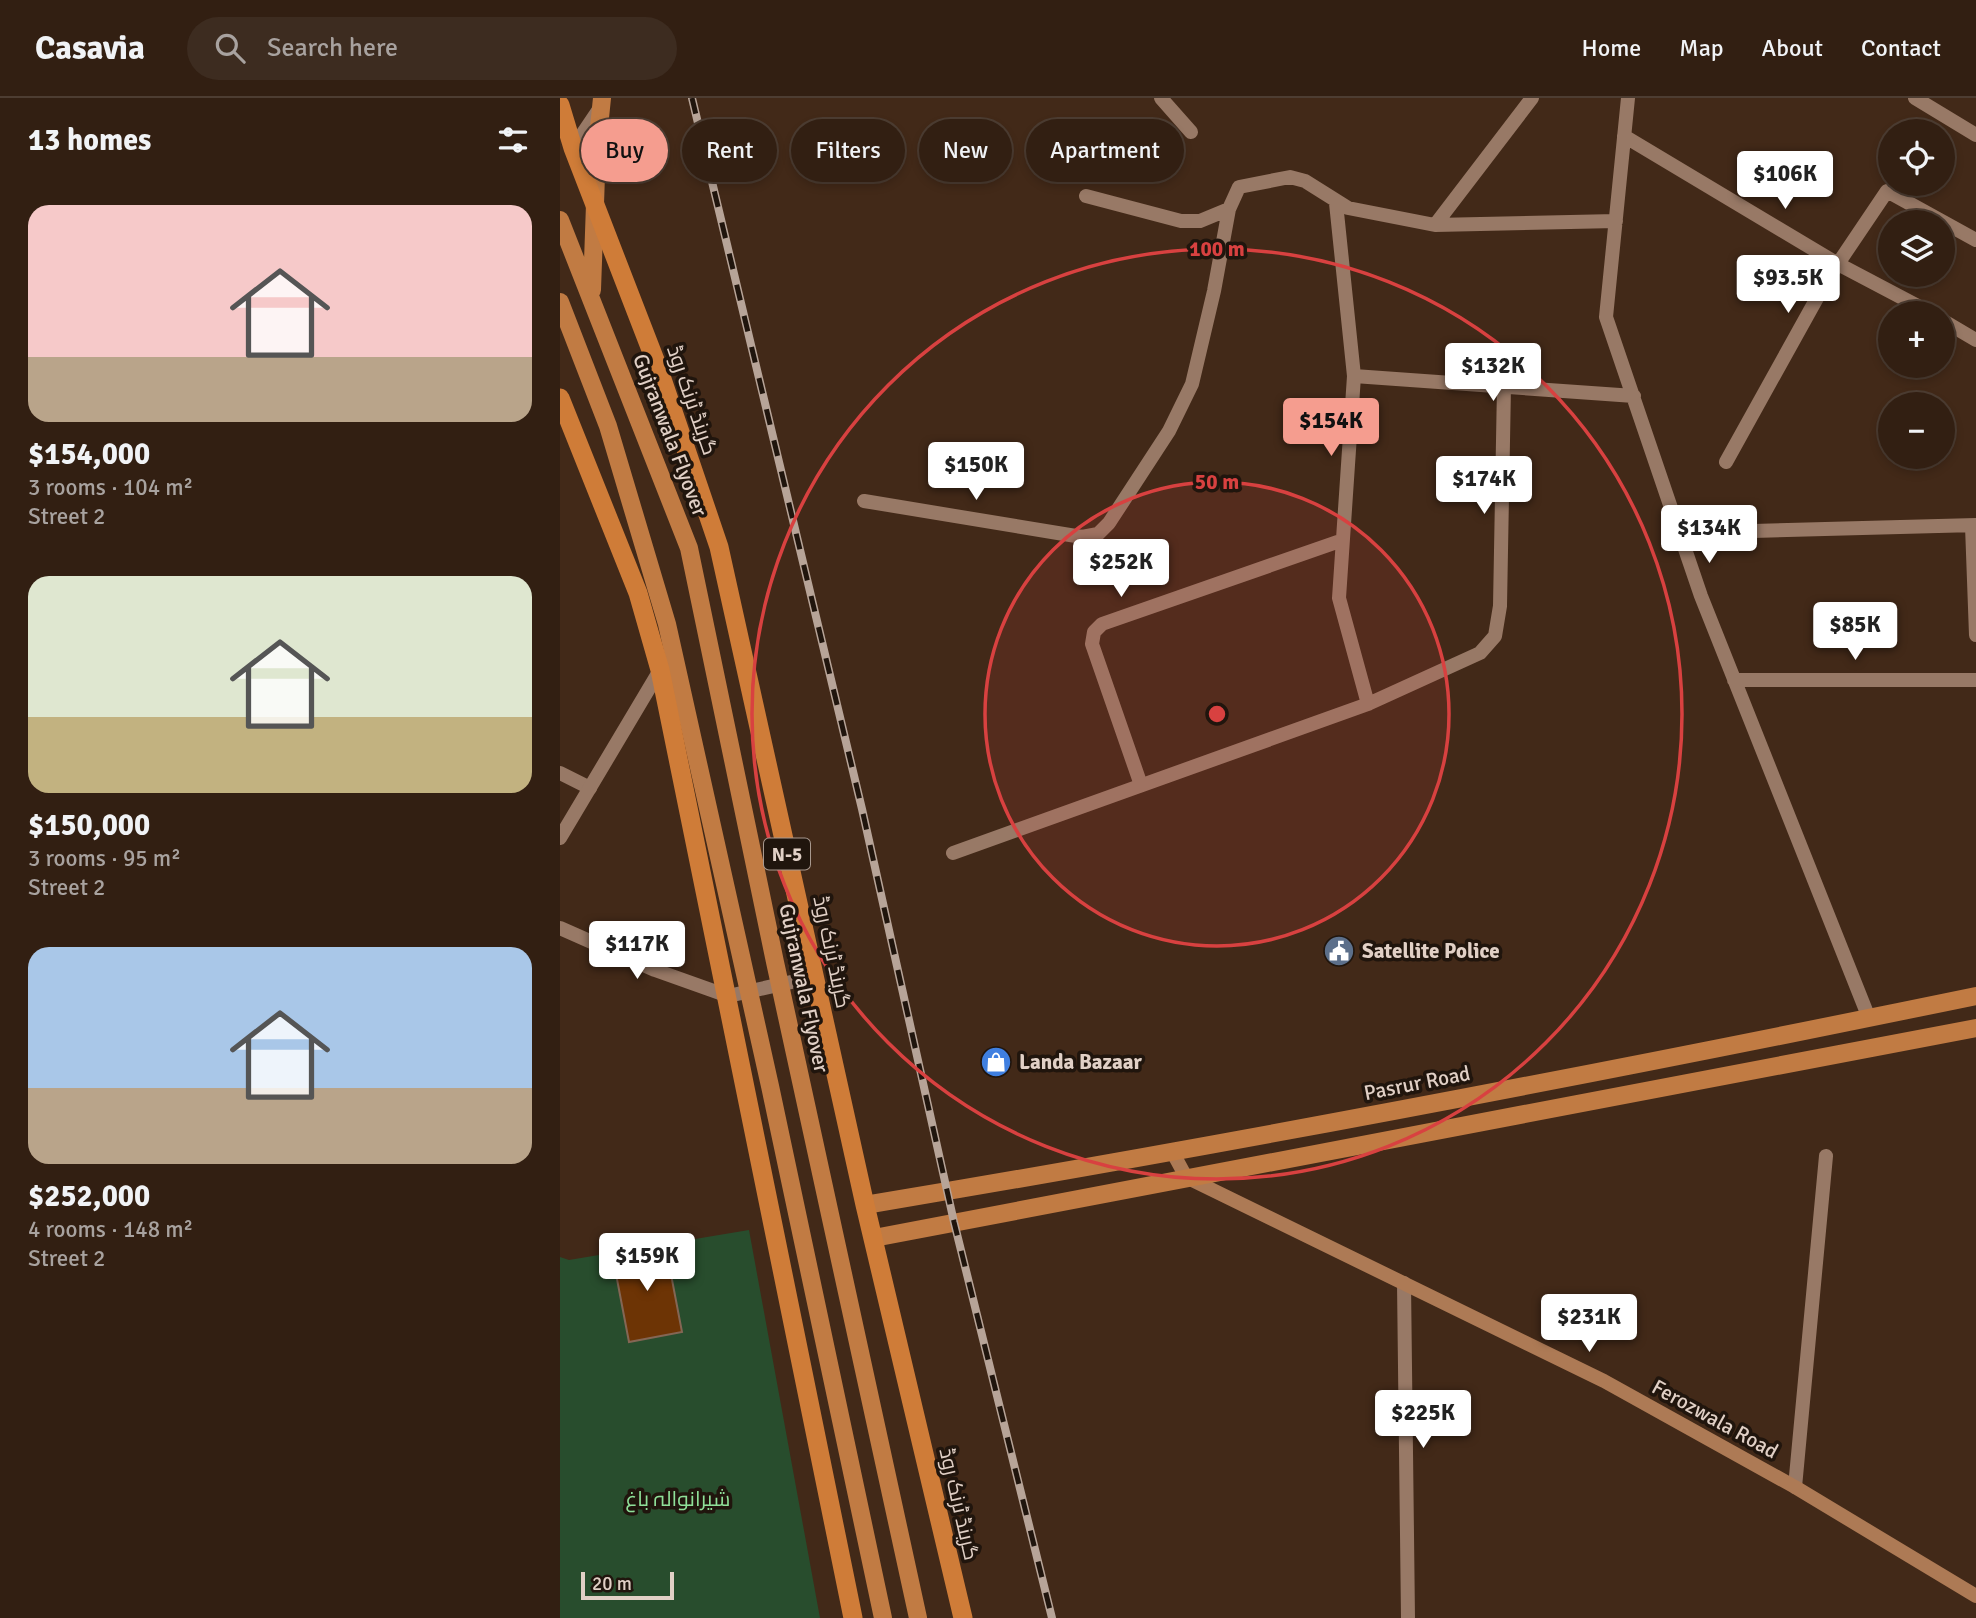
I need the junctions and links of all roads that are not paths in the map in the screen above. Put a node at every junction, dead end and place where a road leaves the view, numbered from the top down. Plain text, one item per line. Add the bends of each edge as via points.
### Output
1 (602, 98) edge
2 (607, 98) edge
3 (1161, 98) edge
4 (1532, 98) edge
5 (1628, 98) edge
6 (1914, 98) edge
7 (560, 105) edge
8 (1191, 132) dead end
9 (1976, 135) edge
10 (1624, 136) junction
11 (573, 148) junction
12 (1086, 196) dead end
13 (1336, 203) junction
14 (1229, 209) junction
15 (560, 220) edge
16 (1616, 222) junction
17 (1435, 225) junction
18 (1976, 240) edge
19 (1838, 264) junction
20 (592, 298) junction
21 (1908, 301) edge
22 (560, 302) edge
23 (1955, 328) edge
24 (1976, 340) edge
25 (1354, 376) junction
26 (1504, 386) junction
27 (1634, 396) junction
28 (560, 398) edge
29 (1726, 462) dead end
30 (864, 501) dead end
31 (1974, 526) edge
32 (1680, 533) junction
33 (1340, 541) junction
34 (1976, 635) edge
35 (660, 670) junction
36 (1734, 680) junction
37 (1976, 680) edge
38 (1368, 704) junction
39 (560, 773) edge
40 (1141, 785) junction
41 (590, 788) junction
42 (560, 838) edge
43 (953, 853) dead end
44 (560, 928) edge
45 (814, 977) junction
46 (728, 996) junction
47 (1976, 996) edge
48 (1869, 1018) junction
49 (1976, 1028) edge
50 (1172, 1153) junction
51 (1826, 1156) dead end
52 (1186, 1177) junction
53 (865, 1205) junction
54 (874, 1238) junction
55 (1404, 1283) junction
56 (1795, 1487) junction
57 (1976, 1596) edge
58 (853, 1618) edge
59 (883, 1618) edge
60 (918, 1618) edge
61 (963, 1618) edge
62 (1408, 1618) edge

1 - 20 main road
2 - 11 street
3 - 8 street
4 - 17 street
5 - 10 street
6 - 9 street
7 - 11 highway, گرینڈ ٹرنک روڈ / N-5
10 - 16 street
10 - 19 street
11 - 45 highway, گرینڈ ٹرنک روڈ / N-5 via 660,373 719,547
12 - 14 street via 1181,221 1200,222
13 - 14 street via 1305,181 1290,177 1239,187
13 - 17 street
13 - 25 street
14 - 30 street via 1192,384 1169,431 1098,534 1082,537
15 - 20 main road, Gujranwala Flyover
16 - 17 street
16 - 27 street via 1606,317
18 - 19 street via 1887,191
19 - 21 street
19 - 29 street
20 - 60 main road, Gujranwala Flyover via 689,548
22 - 59 main road via 608,425 667,624
23 - 24 street
25 - 26 street
25 - 33 street
26 - 27 street
26 - 38 street via 1500,606 1495,636 1480,653
27 - 32 street
28 - 35 highway via 638,593
31 - 32 street
31 - 34 street
32 - 36 street
33 - 38 street via 1339,598
33 - 40 street via 1102,624 1094,632 1092,644
35 - 41 street
35 - 46 highway
36 - 37 street
36 - 48 street
38 - 40 street
39 - 41 street
40 - 43 street
41 - 42 street
44 - 46 street
45 - 46 street
45 - 53 highway, گرینڈ ٹرنک روڈ / N-5
46 - 58 highway
47 - 48 main road, Pasrur Road
48 - 50 main road, Pasrur Road
49 - 52 main road
50 - 52 main road
50 - 53 main road, Pasrur Road
51 - 56 street
52 - 54 main road
52 - 55 main road, Ferozwala Road
53 - 54 highway, گرینڈ ٹرنک روڈ / N-5
54 - 61 highway, گرینڈ ٹرنک روڈ / N-5
55 - 56 main road, Ferozwala Road via 1604,1381
55 - 62 street
56 - 57 main road, Ferozwala Road

